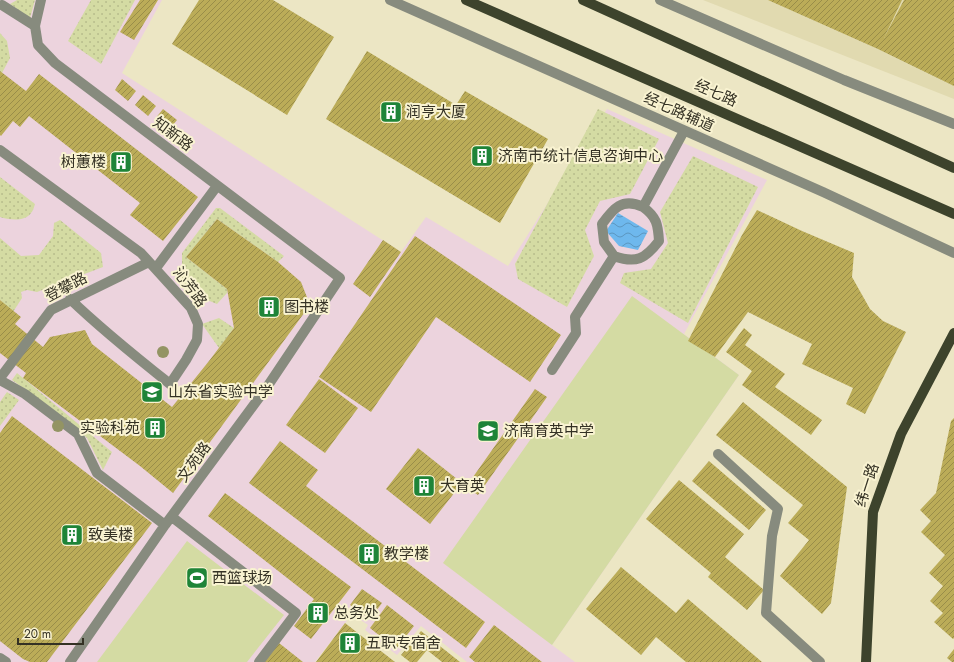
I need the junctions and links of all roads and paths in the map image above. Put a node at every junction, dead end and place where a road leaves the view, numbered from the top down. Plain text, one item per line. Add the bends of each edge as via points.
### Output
1 (41, 0) edge
2 (390, 0) edge
3 (466, 0) edge
4 (583, 0) edge
5 (660, 0) edge
6 (4, 3) edge
7 (34, 26) junction
8 (954, 124) edge
9 (684, 131) junction
10 (0, 150) edge
11 (954, 168) edge
12 (217, 186) junction
13 (643, 207) junction
14 (954, 214) edge
15 (954, 253) edge
16 (614, 256) junction
17 (153, 265) junction
18 (340, 278) joint
19 (70, 299) junction
20 (954, 333) edge
21 (552, 370) dead end
22 (0, 379) edge
23 (718, 454) dead end
24 (168, 521) junction
25 (0, 658) edge
26 (6, 662) edge
27 (70, 662) edge
28 (259, 662) edge
29 (820, 662) edge
30 (866, 662) edge

1 - 7 street
2 - 9 street, 经七路辅道
3 - 14 main road, 经七路
4 - 11 main road, 经七路
5 - 8 street via 844,80
6 - 7 street
7 - 12 street, 知新路 via 38,46 55,63
9 - 13 street
9 - 15 street, 经七路辅道 via 831,195
10 - 17 street, 沁芳路 via 141,253
12 - 17 street, 登攀路
12 - 18 street, 知新路
13 - 16 street via 638,204 622,204 612,211 602,224 604,242
13 - 16 street via 650,212 658,225 659,241 640,259 624,260
16 - 21 street via 575,318 576,333
17 - 19 street, 登攀路
17 - 19 street, 沁芳路 via 191,308 198,324 197,340 170,384
18 - 24 street, 文苑路 via 268,387
19 - 22 street, 登攀路 via 50,310
20 - 30 main road, 纬一路 via 901,434 873,512
22 - 24 street via 25,394 78,434 97,472
23 - 29 street via 778,509 772,536 766,613
24 - 27 street, 文苑路
24 - 28 street via 296,613
25 - 26 street

